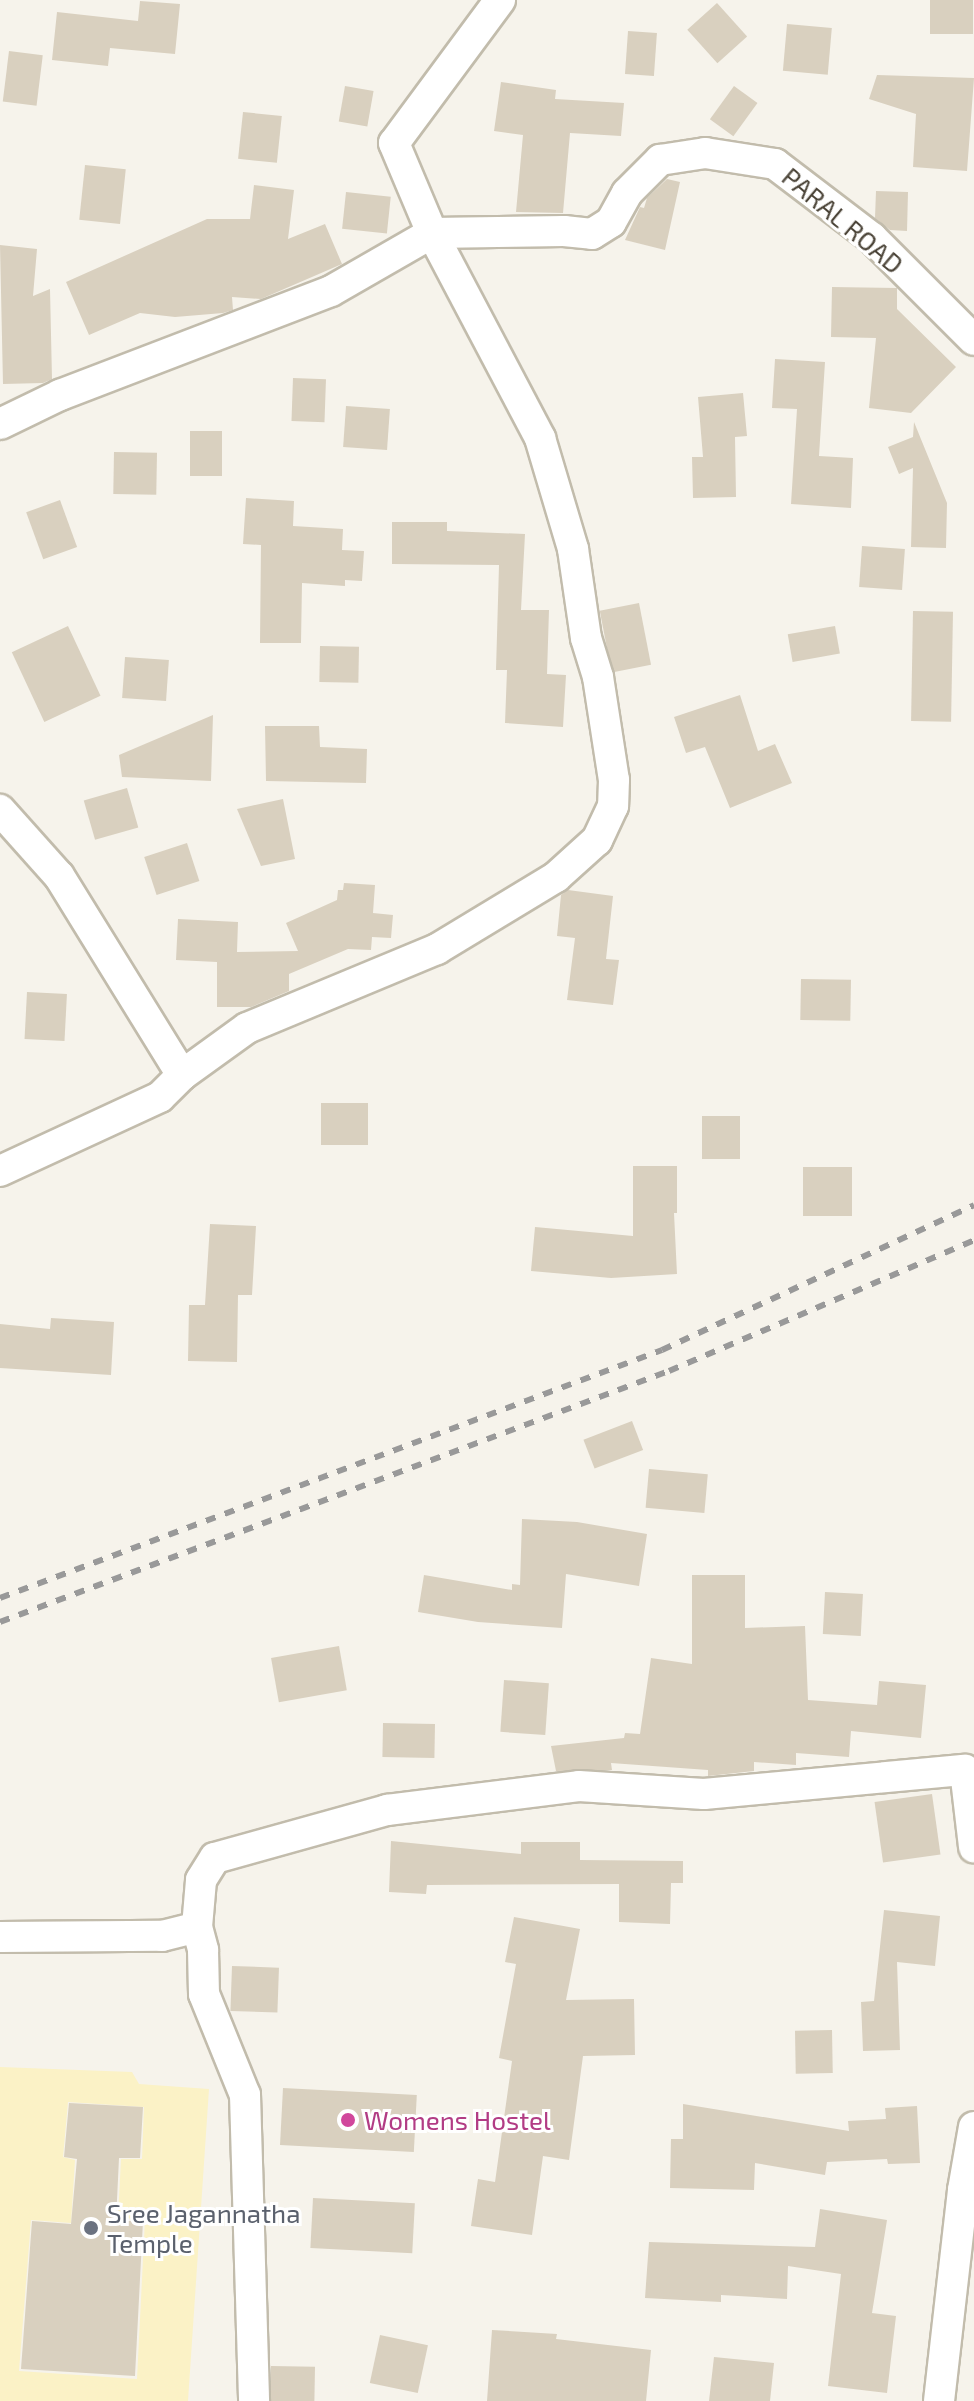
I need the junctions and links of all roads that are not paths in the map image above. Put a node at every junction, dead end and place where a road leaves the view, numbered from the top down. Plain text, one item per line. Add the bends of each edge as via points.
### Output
1 (500, 0) edge
2 (432, 233) junction
3 (974, 340) edge
4 (0, 424) edge
5 (0, 810) edge
6 (182, 1075) junction
7 (0, 1171) edge
8 (974, 1847) edge
9 (197, 1927) junction
10 (0, 1937) edge
11 (974, 2127) edge
12 (254, 2401) edge
13 (939, 2401) edge

1 - 2 street via 394,143
2 - 3 street, PARAL ROAD via 592,234 611,222 627,193 660,160 705,153 775,164 872,238
2 - 4 street via 331,291 60,395
2 - 6 street via 540,438 573,549 586,638 598,677 613,806 597,840 556,877 437,949 247,1028
5 - 6 street via 59,876
6 - 7 street via 160,1097
8 - 9 street via 965,1770 704,1794 579,1786 387,1810 215,1858 201,1880
9 - 10 street via 162,1936
9 - 12 street via 204,1994 245,2095
11 - 13 street

